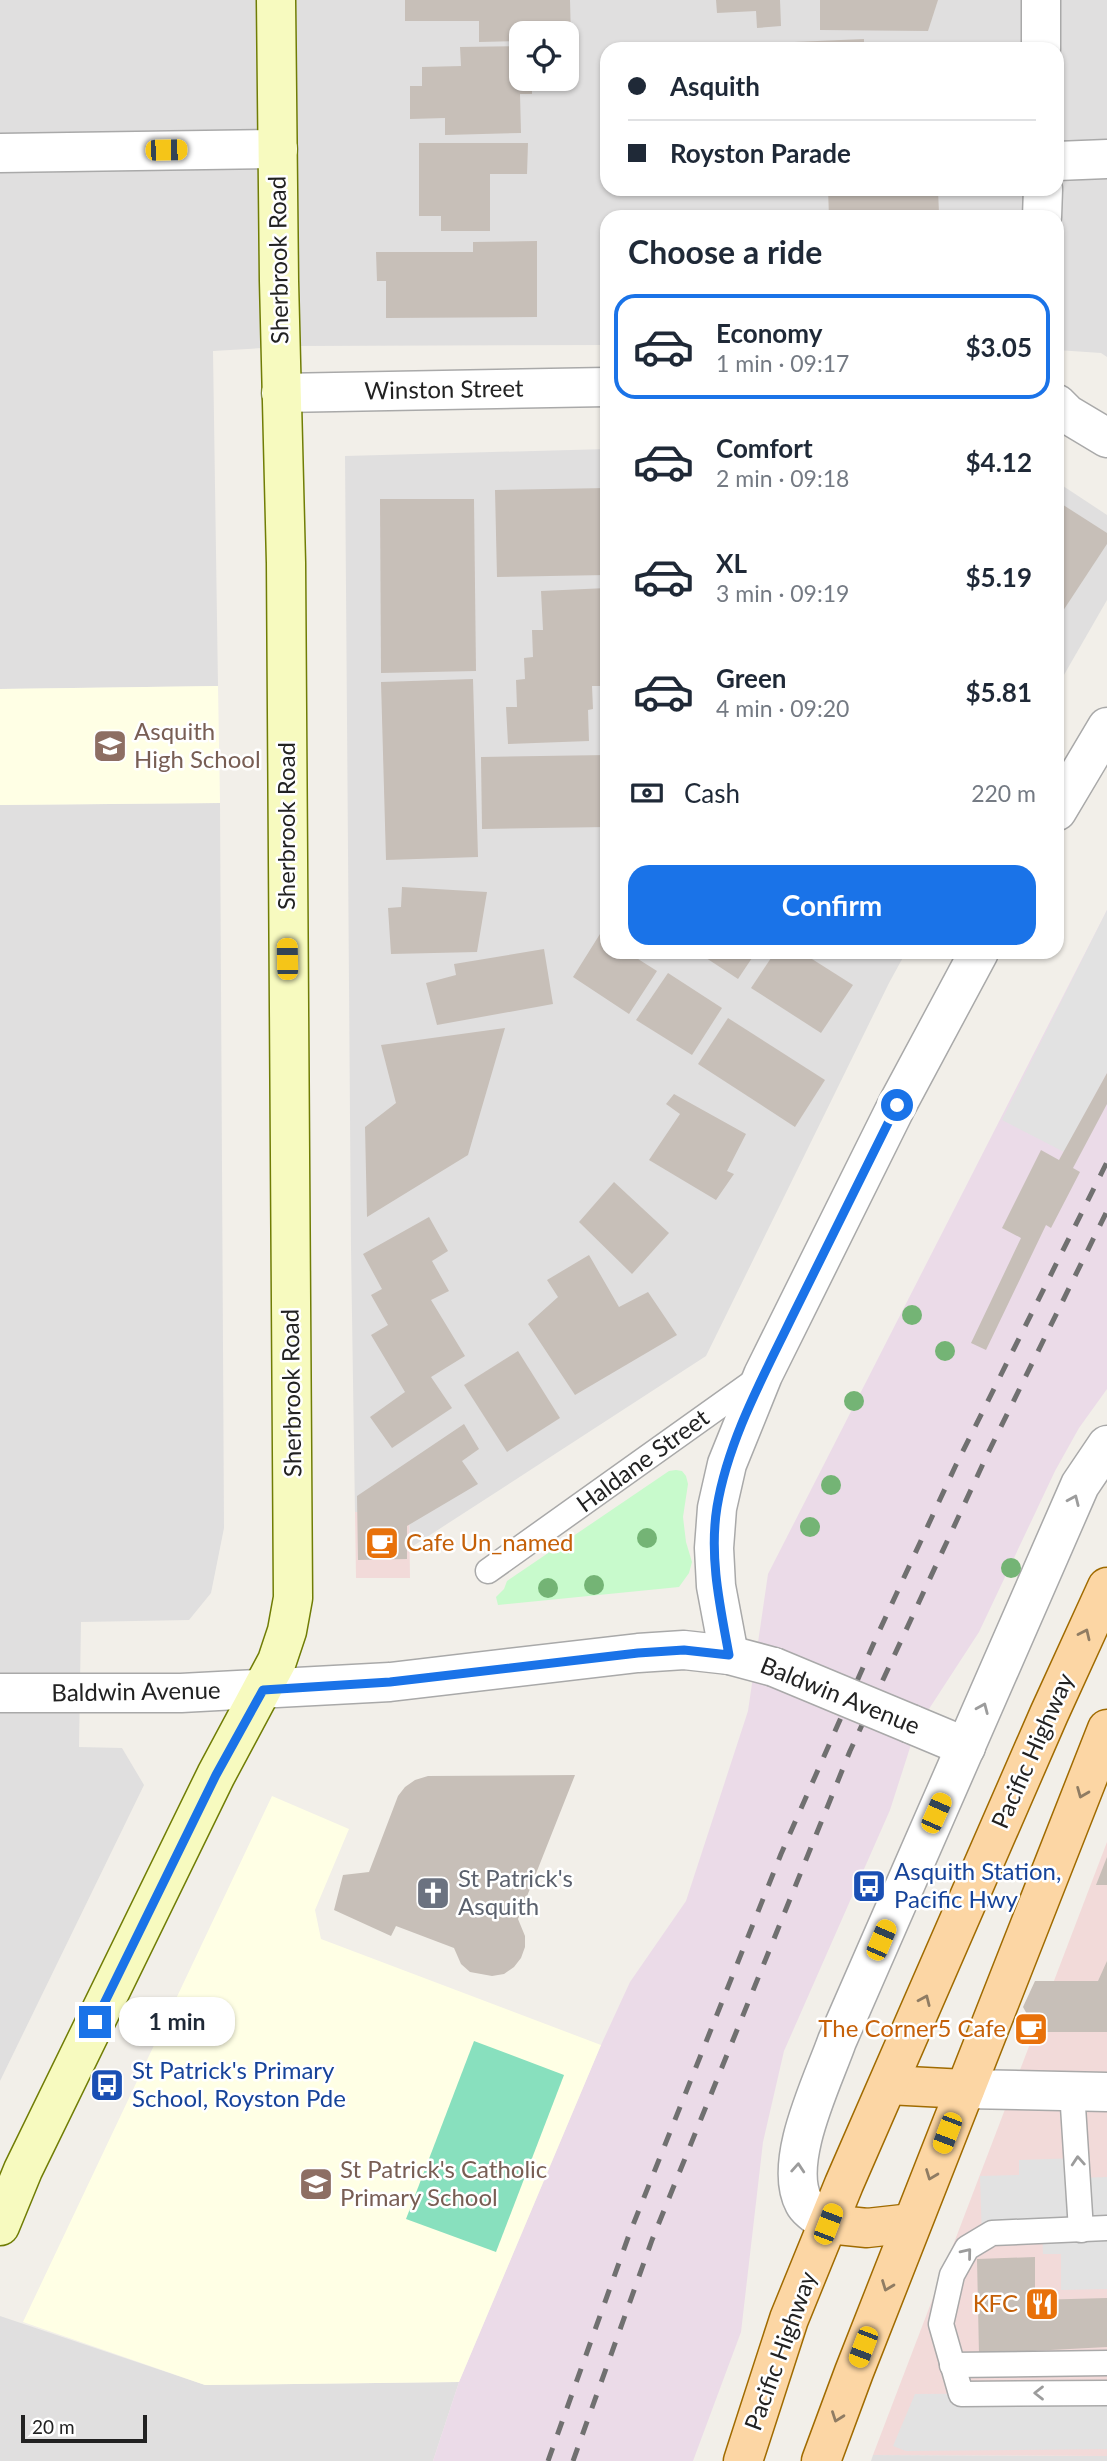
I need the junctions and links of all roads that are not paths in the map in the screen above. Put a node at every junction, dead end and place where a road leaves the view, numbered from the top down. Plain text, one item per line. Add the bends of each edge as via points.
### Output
1 (276, 0) edge
2 (1041, 0) edge
3 (1041, 42) edge
4 (278, 149) junction
5 (0, 153) edge
6 (1107, 159) edge
7 (1064, 161) edge
8 (600, 387) edge
9 (281, 393) junction
10 (1064, 411) edge
11 (1107, 438) edge
12 (1107, 727) edge
13 (1064, 799) edge
14 (975, 959) edge
15 (764, 1375) junction
16 (1107, 1445) edge
17 (488, 1571) dead end
18 (1107, 1587) edge
19 (729, 1655) junction
20 (263, 1690) junction
21 (0, 1693) edge
22 (1107, 1729) edge
23 (966, 1747) junction
24 (888, 2085) junction
25 (965, 2089) junction
26 (1089, 2092) edge
27 (912, 2223) junction
28 (828, 2224) junction
29 (0, 2226) edge
30 (1107, 2228) edge
31 (1081, 2230) junction
32 (1107, 2363) edge
33 (952, 2365) junction
34 (1107, 2393) edge
35 (743, 2461) edge
36 (821, 2461) edge

1 - 4 main road, Sherbrook Road
2 - 3 street
4 - 5 street
4 - 9 main road, Sherbrook Road
6 - 7 street
8 - 9 street, Winston Street
9 - 20 main road, Sherbrook Road via 293,1581 287,1631
10 - 11 street
12 - 13 street
14 - 15 street, Haldane Street via 897,1105
15 - 17 lane, Haldane Street
15 - 19 street, Haldane Street via 727,1464 717,1508 716,1586
23 -> 16 street via 1080,1485
24 -> 18 main road, Pacific Highway
19 - 20 street, Baldwin Avenue via 684,1650 638,1653 390,1682
19 - 23 street, Baldwin Avenue, bridge via 774,1667
20 - 21 street, Baldwin Avenue
20 - 29 main road, Sherbrook Road via 216,1775
22 -> 25 main road
28 -> 23 street via 805,2205 798,2187 802,2142 837,2041
24 - 25 main road
24 - 28 main road, Pacific Highway
25 - 26 street
25 -> 27 main road
31 -> 26 lane
27 - 28 main road via 867,2228
27 -> 36 main road
28 - 35 main road, Pacific Highway via 789,2319
30 - 31 lane
33 -> 31 lane via 941,2323 952,2275 967,2248 992,2233
32 - 33 lane
34 -> 33 lane via 961,2394

